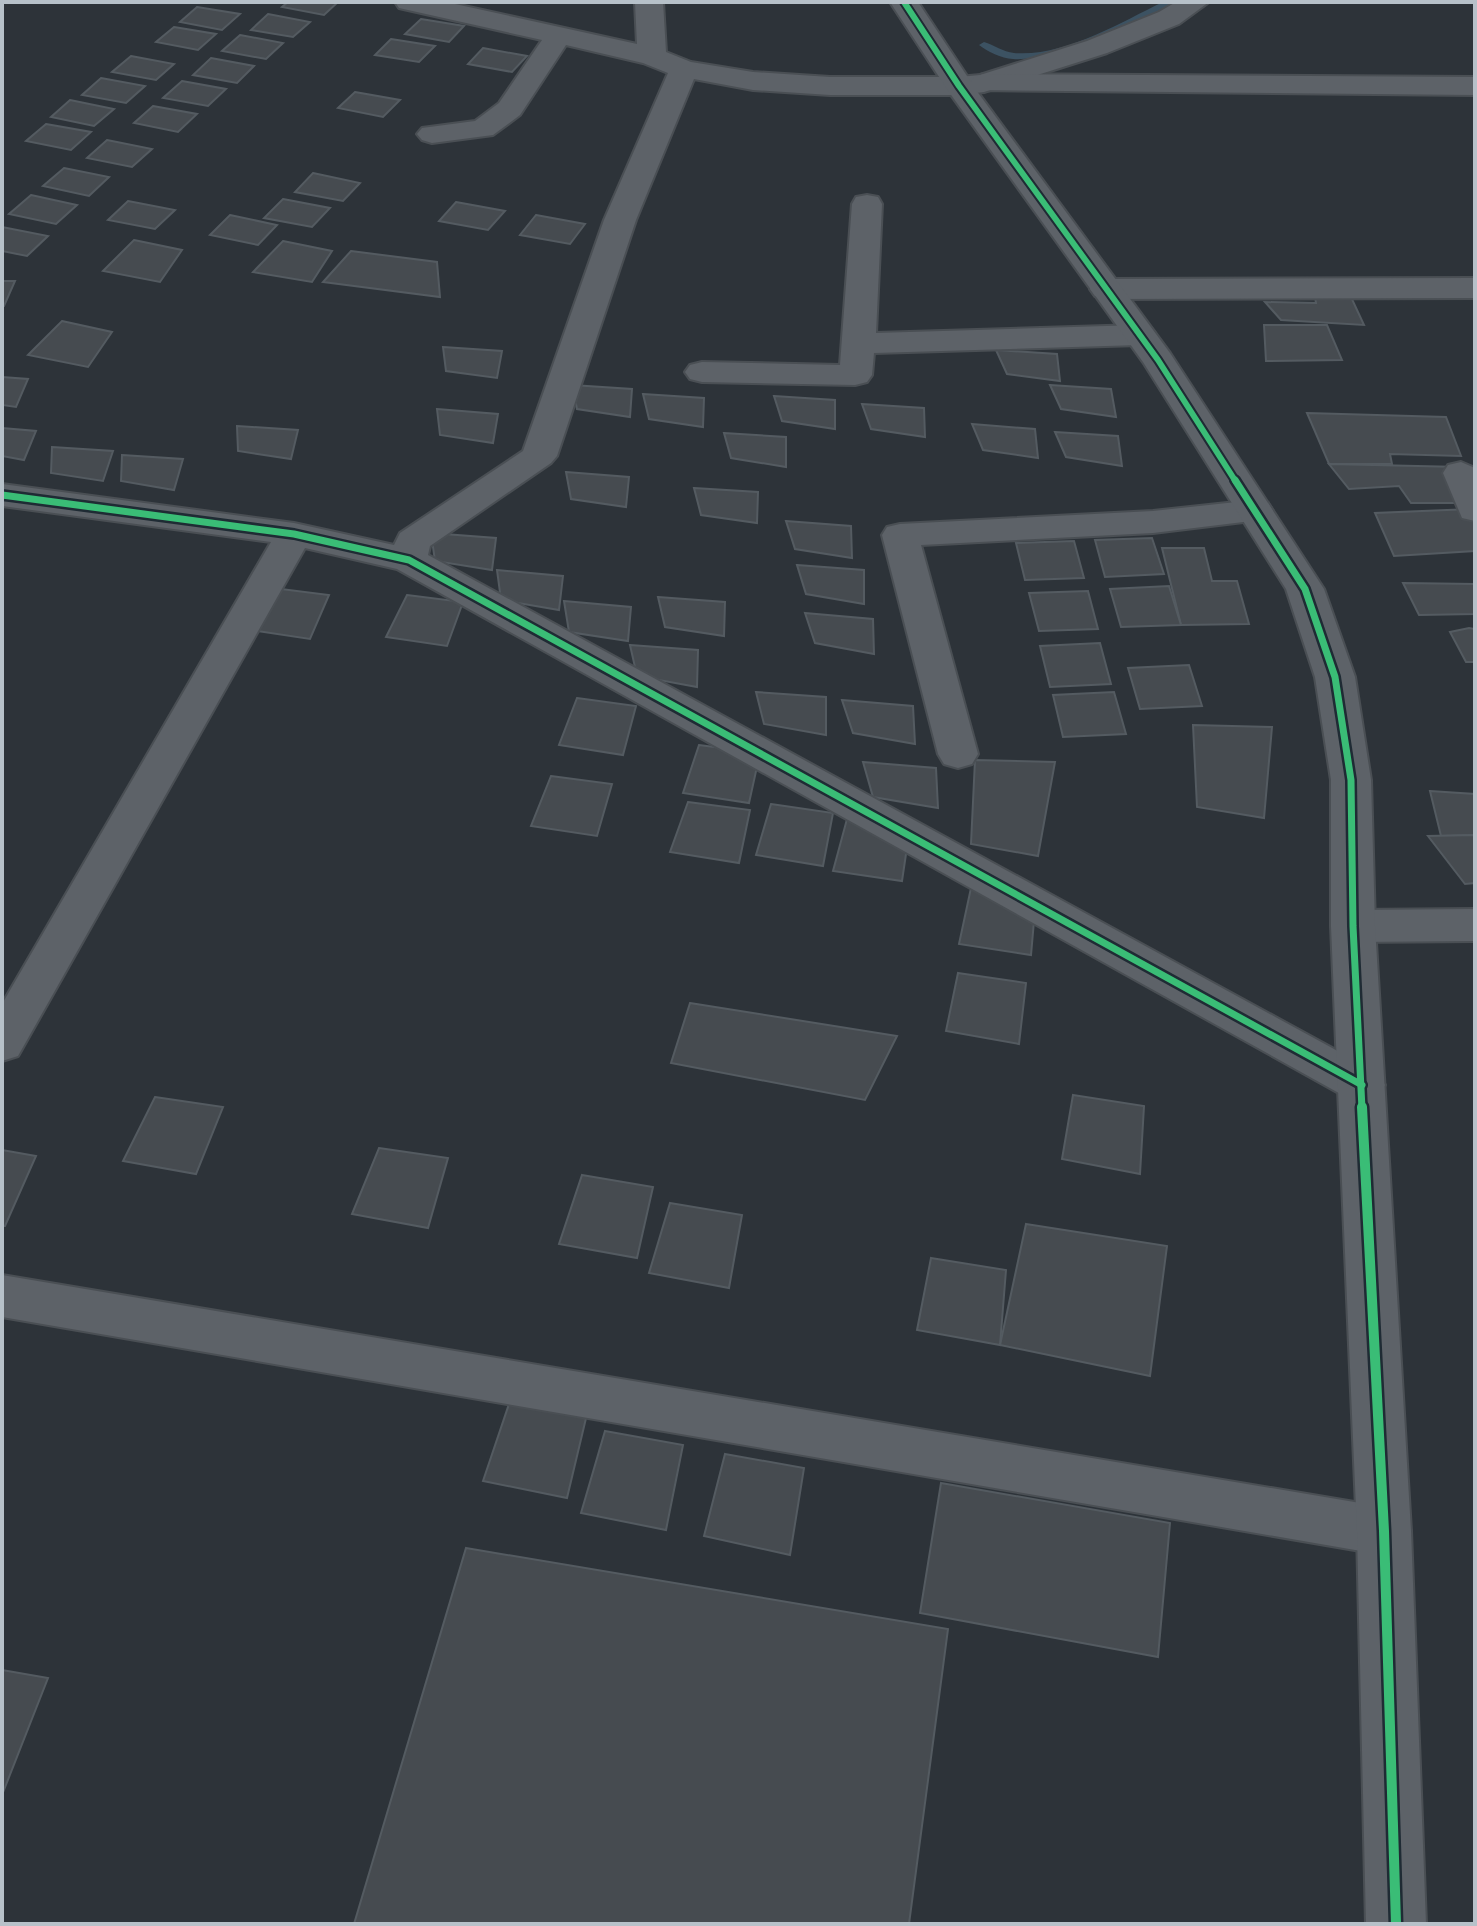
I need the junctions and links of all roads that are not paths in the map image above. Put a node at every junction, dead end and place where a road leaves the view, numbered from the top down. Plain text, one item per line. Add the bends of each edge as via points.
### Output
1 (409, 2) edge
2 (649, 2) edge
3 (904, 2) edge
4 (1195, 2) edge
5 (559, 35) junction
6 (652, 56) junction
7 (684, 69) junction
8 (972, 84) junction
9 (1475, 86) edge
10 (432, 134) dead end
11 (867, 204) dead end
12 (1475, 288) edge
13 (1106, 289) junction
14 (1139, 335) junction
15 (859, 344) junction
16 (702, 372) dead end
17 (1461, 473) dead end
18 (2, 495) edge
19 (1475, 510) edge
20 (1255, 511) junction
21 (294, 534) junction
22 (409, 560) junction
23 (958, 754) dead end
24 (1475, 925) edge
25 (1353, 926) junction
26 (2, 1044) edge
27 (1362, 1085) junction
28 (2, 1296) edge
29 (1384, 1531) junction
30 (1396, 1924) edge

1 - 5 street
2 - 6 street
3 - 8 street
4 - 8 street via 1097,47
5 - 6 street
5 - 10 street via 510,109 483,129
6 - 7 street
7 - 8 street via 830,86
7 - 22 street via 620,220 539,456 413,541
8 - 9 street
8 - 13 street
11 - 15 street
12 - 13 street
13 - 14 street
14 - 15 street
14 - 20 street
15 - 16 street via 855,375
17 - 19 street
18 - 21 street
20 - 23 street via 1153,522 900,535
20 - 25 street via 1305,589 1335,677 1351,780
21 - 22 street
21 - 26 street
22 - 27 street
24 - 25 street
25 - 27 street
27 - 29 street
28 - 29 street
29 - 30 street

